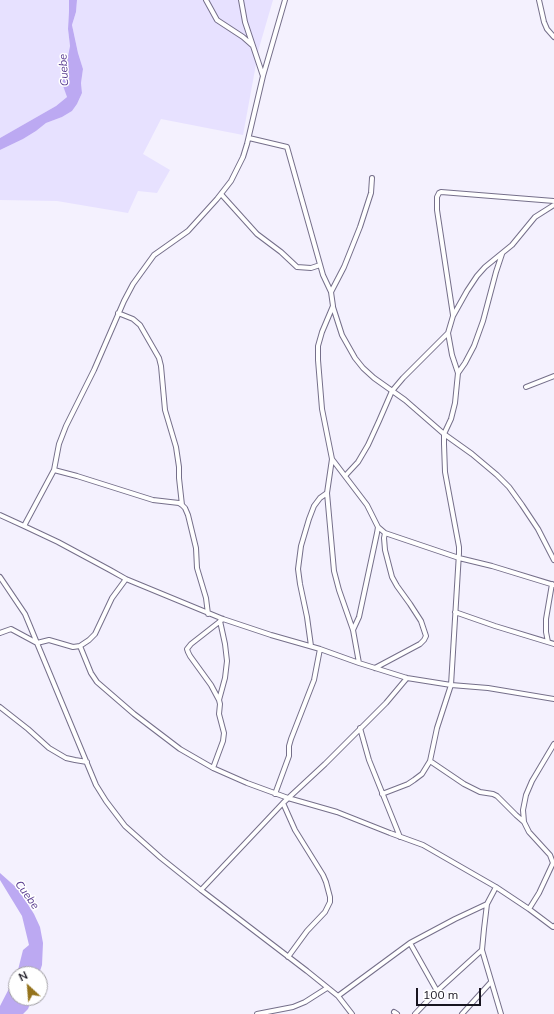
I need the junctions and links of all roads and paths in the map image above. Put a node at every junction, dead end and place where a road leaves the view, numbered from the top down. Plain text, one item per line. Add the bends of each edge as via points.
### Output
1 (206, 0) edge
2 (241, 0) edge
3 (285, 0) edge
4 (539, 0) edge
5 (554, 37) edge
6 (253, 46) junction
7 (263, 76) junction
8 (249, 138) junction
9 (372, 178) dead end
10 (221, 194) junction
11 (554, 201) edge
12 (554, 205) edge
13 (503, 253) junction
14 (320, 265) junction
15 (331, 292) junction
16 (333, 306) junction
17 (118, 313) junction
18 (453, 316) junction
19 (448, 333) junction
20 (458, 372) junction
21 (554, 376) edge
22 (526, 387) dead end
23 (392, 391) junction
24 (444, 434) junction
25 (332, 458) junction
26 (54, 470) junction
27 (345, 476) junction
28 (327, 493) junction
29 (182, 504) junction
30 (0, 515) edge
31 (24, 526) junction
32 (378, 527) junction
33 (385, 533) junction
34 (459, 558) junction
35 (554, 560) edge
36 (0, 577) edge
37 (126, 579) junction
38 (553, 585) edge
39 (455, 612) junction
40 (208, 614) junction
41 (221, 620) junction
42 (353, 630) junction
43 (0, 633) edge
44 (548, 642) junction
45 (36, 643) junction
46 (554, 644) edge
47 (80, 646) junction
48 (311, 646) junction
49 (320, 649) junction
50 (359, 663) junction
51 (375, 668) junction
52 (407, 678) junction
53 (452, 685) junction
54 (554, 699) edge
55 (219, 700) junction
56 (0, 707) edge
57 (360, 728) junction
58 (554, 744) edge
59 (430, 761) junction
60 (87, 762) junction
61 (213, 768) junction
62 (276, 794) junction
63 (382, 794) junction
64 (288, 798) junction
65 (282, 803) junction
66 (524, 822) junction
67 (400, 837) junction
68 (496, 887) junction
69 (201, 890) junction
70 (487, 904) junction
71 (529, 909) junction
72 (554, 927) edge
73 (410, 943) junction
74 (482, 950) junction
75 (288, 957) junction
76 (491, 982) junction
77 (327, 988) junction
78 (437, 991) junction
79 (338, 996) junction
80 (257, 1014) edge
81 (352, 1014) edge
82 (415, 1014) edge
83 (462, 1014) edge
84 (501, 1014) edge

1 - 6 street via 217,20
2 - 6 street
3 - 7 street
4 - 5 street via 544,22
6 - 7 street
7 - 8 street
8 - 10 street via 237,169
8 - 14 street via 287,147
9 - 15 street via 371,192 360,228
10 - 14 street via 257,234 297,267 311,268
10 - 17 street via 188,231 154,255 133,284
11 - 18 street via 439,193 437,210
12 - 13 street via 535,216
13 - 18 street via 481,272 466,291
13 - 20 street via 474,346
14 - 15 street
15 - 16 street
16 - 23 street via 342,334 355,358 374,378
16 - 25 street via 318,346 322,409
17 - 26 street via 94,370 66,426
17 - 29 street via 140,325 159,358 165,410 176,447
18 - 19 street
19 - 20 street
19 - 23 street
20 - 24 street via 455,403
21 - 22 street
23 - 24 street
23 - 27 street via 368,445 358,462
24 - 34 street via 445,472
24 - 35 street via 492,470 509,487 538,529
25 - 27 street
25 - 28 street
26 - 29 street via 153,500
26 - 31 street
27 - 32 street via 367,506
28 - 42 street via 334,570
28 - 48 street via 314,506 309,519 301,546 298,570
29 - 40 street via 186,508 196,548 197,568
30 - 31 street
31 - 37 street
32 - 33 street
32 - 42 street via 359,617
33 - 34 street
33 - 51 street via 385,550 392,577 421,621 426,636 420,644
34 - 38 street
34 - 39 street
36 - 45 street via 25,614
37 - 40 street
37 - 47 street via 112,598 95,634
38 - 44 street via 546,619
39 - 44 street
39 - 53 street
40 - 41 street
41 - 48 street
41 - 55 street via 227,661
41 - 55 street via 187,649 212,685
42 - 50 street
43 - 45 street via 11,629
44 - 46 street
45 - 47 street via 50,640 73,647
45 - 60 street
47 - 61 street via 97,682 180,749
48 - 49 street
49 - 50 street
49 - 62 street via 314,680 291,738 289,756
50 - 51 street
51 - 52 street
52 - 53 street
52 - 57 street
53 - 54 street
53 - 59 street via 437,728
55 - 61 street via 219,714 224,733
56 - 60 street via 49,748 66,758
57 - 63 street
57 - 64 street
58 - 66 street via 526,795
59 - 63 street via 422,774 414,780
59 - 66 street via 464,784 480,792 497,796
60 - 69 street via 96,785 125,826
61 - 62 street
62 - 64 street
63 - 67 street
64 - 65 street
64 - 67 street via 337,812
65 - 69 street
65 - 75 street via 295,830 323,875 330,897 325,912
66 - 71 street via 554,862
67 - 68 street via 423,845
68 - 70 street
68 - 71 street
69 - 75 street
70 - 73 street
70 - 74 street
71 - 72 street
73 - 78 street
73 - 79 street
74 - 76 street
74 - 78 street
75 - 77 street
76 - 83 street
76 - 84 street
77 - 79 street
77 - 80 street via 293,1007
78 - 82 street
79 - 81 street

